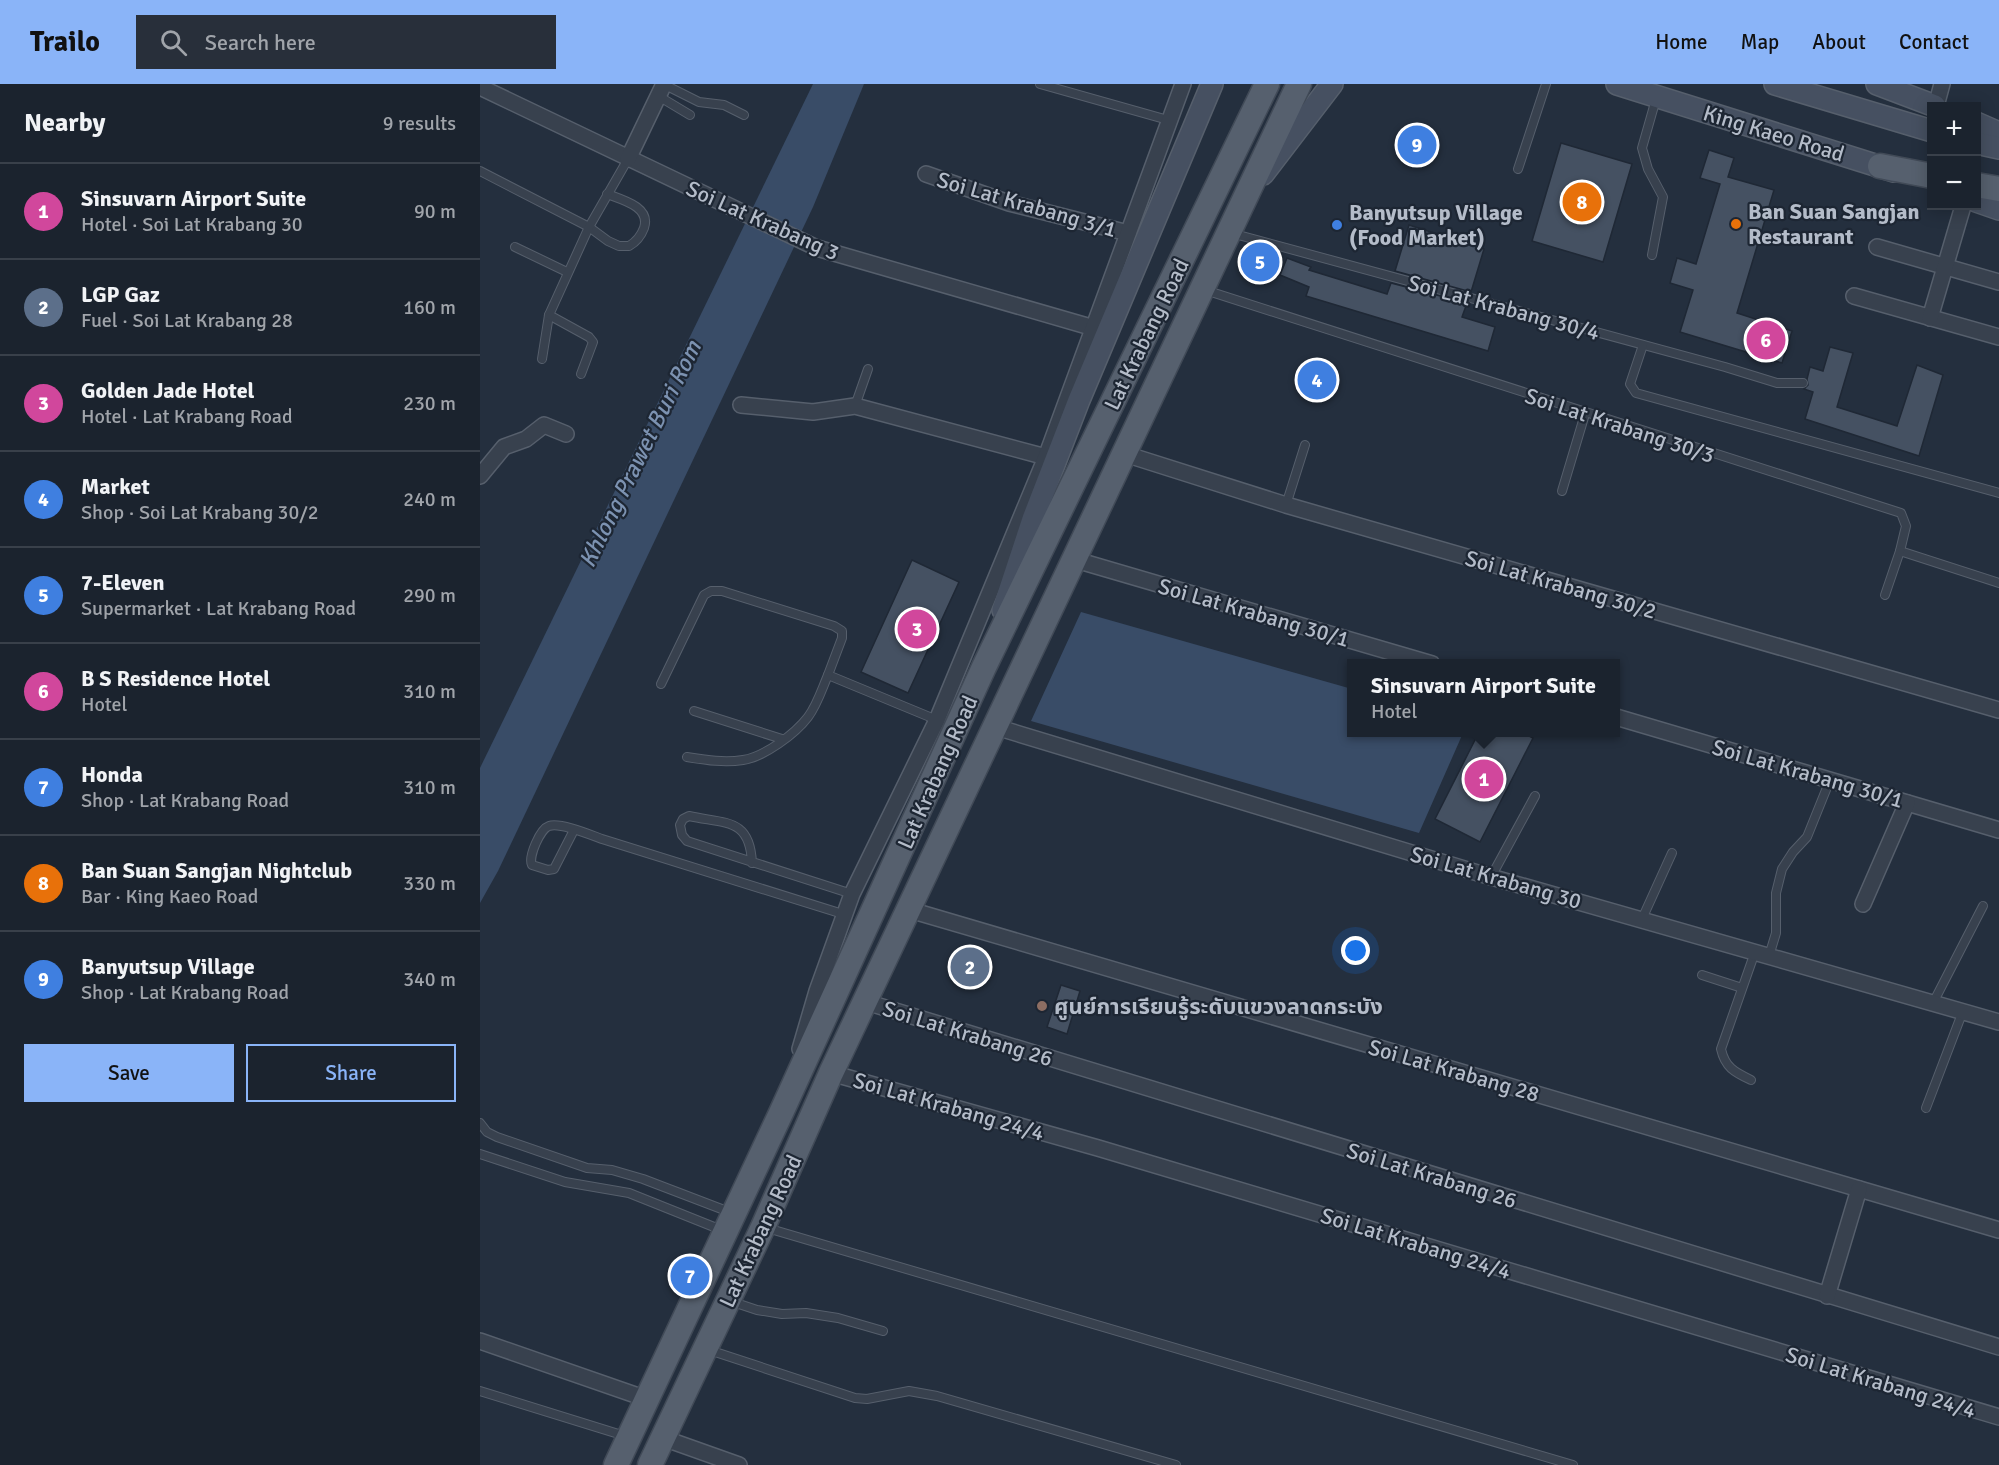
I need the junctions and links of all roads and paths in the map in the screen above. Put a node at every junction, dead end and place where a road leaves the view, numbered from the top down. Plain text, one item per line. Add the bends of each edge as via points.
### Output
1 (1040, 84) edge
2 (1183, 84) edge
3 (1212, 84) edge
4 (1267, 84) edge
5 (1299, 84) edge
6 (1332, 84) edge
7 (1546, 84) edge
8 (1617, 84) edge
9 (1775, 84) edge
10 (1942, 84) edge
11 (480, 87) edge
12 (1897, 87) edge
13 (663, 89) edge
14 (1657, 97) junction
15 (1927, 102) edge
16 (1936, 102) edge
17 (690, 115) dead end
18 (744, 115) dead end
19 (1168, 120) junction
20 (1981, 125) edge
21 (1927, 130) edge
22 (1999, 133) edge
23 (1981, 145) edge
24 (1999, 148) edge
25 (628, 159) junction
26 (1880, 166) junction
27 (1518, 169) dead end
28 (480, 171) edge
29 (926, 174) dead end
30 (1927, 175) edge
31 (1927, 182) edge
32 (1981, 186) edge
33 (1999, 189) edge
34 (608, 194) junction
35 (1246, 197) junction
36 (1981, 202) edge
37 (1999, 209) edge
38 (1962, 210) edge
39 (589, 227) junction
40 (1128, 233) junction
41 (1229, 233) junction
42 (515, 247) dead end
43 (1877, 247) dead end
44 (1652, 255) dead end
45 (1945, 266) junction
46 (567, 272) junction
47 (1999, 282) edge
48 (1203, 290) junction
49 (1854, 296) dead end
50 (549, 315) junction
51 (1930, 318) junction
52 (1094, 328) junction
53 (1999, 337) edge
54 (1643, 345) junction
55 (542, 359) dead end
56 (868, 369) dead end
57 (581, 374) dead end
58 (1803, 382) dead end
59 (741, 405) dead end
60 (855, 406) junction
61 (1586, 414) junction
62 (566, 434) dead end
63 (1305, 445) dead end
64 (1125, 454) junction
65 (1046, 457) junction
66 (480, 476) edge
67 (1562, 491) dead end
68 (1999, 493) edge
69 (1286, 505) junction
70 (1900, 551) junction
71 (1076, 560) junction
72 (1999, 583) edge
73 (1885, 595) dead end
74 (1418, 659) edge
75 (984, 667) junction
76 (828, 675) junction
77 (661, 684) dead end
78 (1999, 710) edge
79 (694, 711) dead end
80 (1620, 718) edge
81 (938, 720) junction
82 (996, 727) junction
83 (782, 739) junction
84 (687, 758) dead end
85 (1830, 780) junction
86 (1535, 796) dead end
87 (1907, 803) junction
88 (574, 830) junction
89 (1999, 831) edge
90 (1672, 853) dead end
91 (752, 863) junction
92 (1491, 876) junction
93 (852, 894) junction
94 (1863, 903) dead end
95 (1983, 906) dead end
96 (910, 910) junction
97 (846, 915) junction
98 (1642, 919) junction
99 (1762, 954) junction
100 (1702, 975) dead end
101 (1742, 988) junction
102 (866, 1002) junction
103 (1933, 1003) junction
104 (1963, 1011) junction
105 (1999, 1022) edge
106 (831, 1073) junction
107 (1750, 1080) dead end
108 (1926, 1108) dead end
109 (781, 1113) junction
110 (480, 1123) edge
111 (480, 1154) edge
112 (750, 1179) junction
113 (1859, 1189) junction
114 (779, 1190) junction
115 (729, 1223) junction
116 (763, 1227) junction
117 (1999, 1230) edge
118 (1827, 1296) junction
119 (728, 1300) junction
120 (883, 1331) dead end
121 (480, 1341) edge
122 (1999, 1347) edge
123 (705, 1349) junction
124 (480, 1391) edge
125 (647, 1399) junction
126 (1999, 1417) edge
127 (629, 1437) junction
128 (663, 1438) junction
129 (616, 1465) edge
130 (650, 1465) edge
131 (739, 1465) edge
132 (1176, 1465) edge
133 (1574, 1465) edge

1 - 19 lane
2 - 19 street
3 - 75 main road via 1079,400 1033,519
4 - 75 main road, Lat Krabang Road
5 - 35 main road, Lat Krabang Road
6 - 35 main road
7 - 27 lane
8 - 14 main road, King Kaeo Road
9 - 21 main road
10 - 16 street
11 - 25 street, Soi Lat Krabang 3
12 - 15 main road
13 - 17 lane
13 - 18 lane via 699,102 724,105
13 - 25 street
14 - 26 main road, King Kaeo Road
14 - 44 lane via 1642,148 1663,197
19 - 40 street
20 - 22 main road
23 - 24 main road
25 - 34 lane
25 - 52 street, Soi Lat Krabang 3 via 817,248
26 - 30 main road
26 - 31 main road, King Kaeo Road
28 - 39 lane
29 - 40 street, Soi Lat Krabang 3/1 via 1009,203
32 - 33 main road
34 - 39 lane
34 - 39 lane via 640,209 646,220 643,231 635,242 618,246
35 - 41 main road, Lat Krabang Road
36 - 37 main road
38 - 45 street
39 - 46 lane
40 - 52 street
41 - 48 main road, Lat Krabang Road
41 - 54 lane, Soi Lat Krabang 30/4
42 - 46 lane
43 - 45 street
45 - 47 street
45 - 51 street
46 - 50 lane
48 - 61 lane, Soi Lat Krabang 30/3
48 - 64 main road, Lat Krabang Road
49 - 51 street
50 - 55 lane
50 - 57 lane via 593,342
51 - 53 street
52 - 65 street
54 - 58 lane, Soi Lat Krabang 30/4 via 1778,384
54 - 68 lane via 1630,384 1636,393
56 - 60 lane
59 - 60 street via 813,412
60 - 65 street
61 - 67 lane
61 - 70 lane, Soi Lat Krabang 30/3 via 1901,513 1906,526
62 - 66 street via 540,426 526,439 504,447
63 - 69 lane
64 - 69 street, Soi Lat Krabang 30/2
64 - 71 main road, Lat Krabang Road
65 - 81 street
69 - 78 street, Soi Lat Krabang 30/2
70 - 72 lane
70 - 73 lane
71 - 74 street, Soi Lat Krabang 30/1
71 - 82 main road, Lat Krabang Road
75 - 109 main road, Lat Krabang Road
76 - 77 lane via 842,631 780,608 711,591 704,595
76 - 81 lane
76 - 83 lane via 807,717
79 - 83 lane
80 - 85 street, Soi Lat Krabang 30/1
81 - 93 street
82 - 92 street, Soi Lat Krabang 30
82 - 96 main road, Lat Krabang Road
83 - 84 lane via 746,760
85 - 87 street, Soi Lat Krabang 30/1
85 - 99 lane via 1807,837 1782,869 1776,893 1776,933
86 - 92 lane
87 - 89 street, Soi Lat Krabang 30/1
87 - 94 street
88 - 88 lane via 554,869 532,865 531,856 543,830 549,825
88 - 97 lane
90 - 98 lane
91 - 91 lane via 751,842 741,829 689,816 683,819 680,825 687,841
91 - 93 lane
92 - 98 street, Soi Lat Krabang 30
93 - 97 street
95 - 103 lane
96 - 102 main road, Lat Krabang Road
96 - 113 street, Soi Lat Krabang 28
97 - 109 street via 817,991
98 - 99 street, Soi Lat Krabang 30
99 - 101 lane
99 - 103 street, Soi Lat Krabang 30
100 - 101 lane
101 - 107 lane via 1721,1048 1731,1070
102 - 106 main road, Lat Krabang Road
102 - 118 street, Soi Lat Krabang 26
103 - 104 street, Soi Lat Krabang 30
104 - 105 street, Soi Lat Krabang 30
104 - 108 lane
106 - 114 main road, Lat Krabang Road
106 - 126 street, Soi Lat Krabang 24/4 via 1098,1148
109 - 112 main road, Lat Krabang Road
110 - 115 lane via 497,1137 587,1167 643,1179
111 - 115 lane via 565,1182 629,1193
112 - 114 main road
112 - 115 main road, Lat Krabang Road
113 - 117 street, Soi Lat Krabang 28
113 - 118 street
114 - 116 main road, Lat Krabang Road
115 - 125 main road, Lat Krabang Road
116 - 119 main road, Lat Krabang Road
116 - 133 lane
118 - 122 street, Soi Lat Krabang 26
119 - 120 lane via 757,1310 806,1312
119 - 123 main road, Lat Krabang Road
121 - 125 street
123 - 128 main road, Lat Krabang Road
123 - 132 lane via 855,1398 909,1391 937,1396
124 - 127 lane
125 - 127 main road, Lat Krabang Road
127 - 129 main road, Lat Krabang Road
128 - 130 main road, Lat Krabang Road
128 - 131 street

